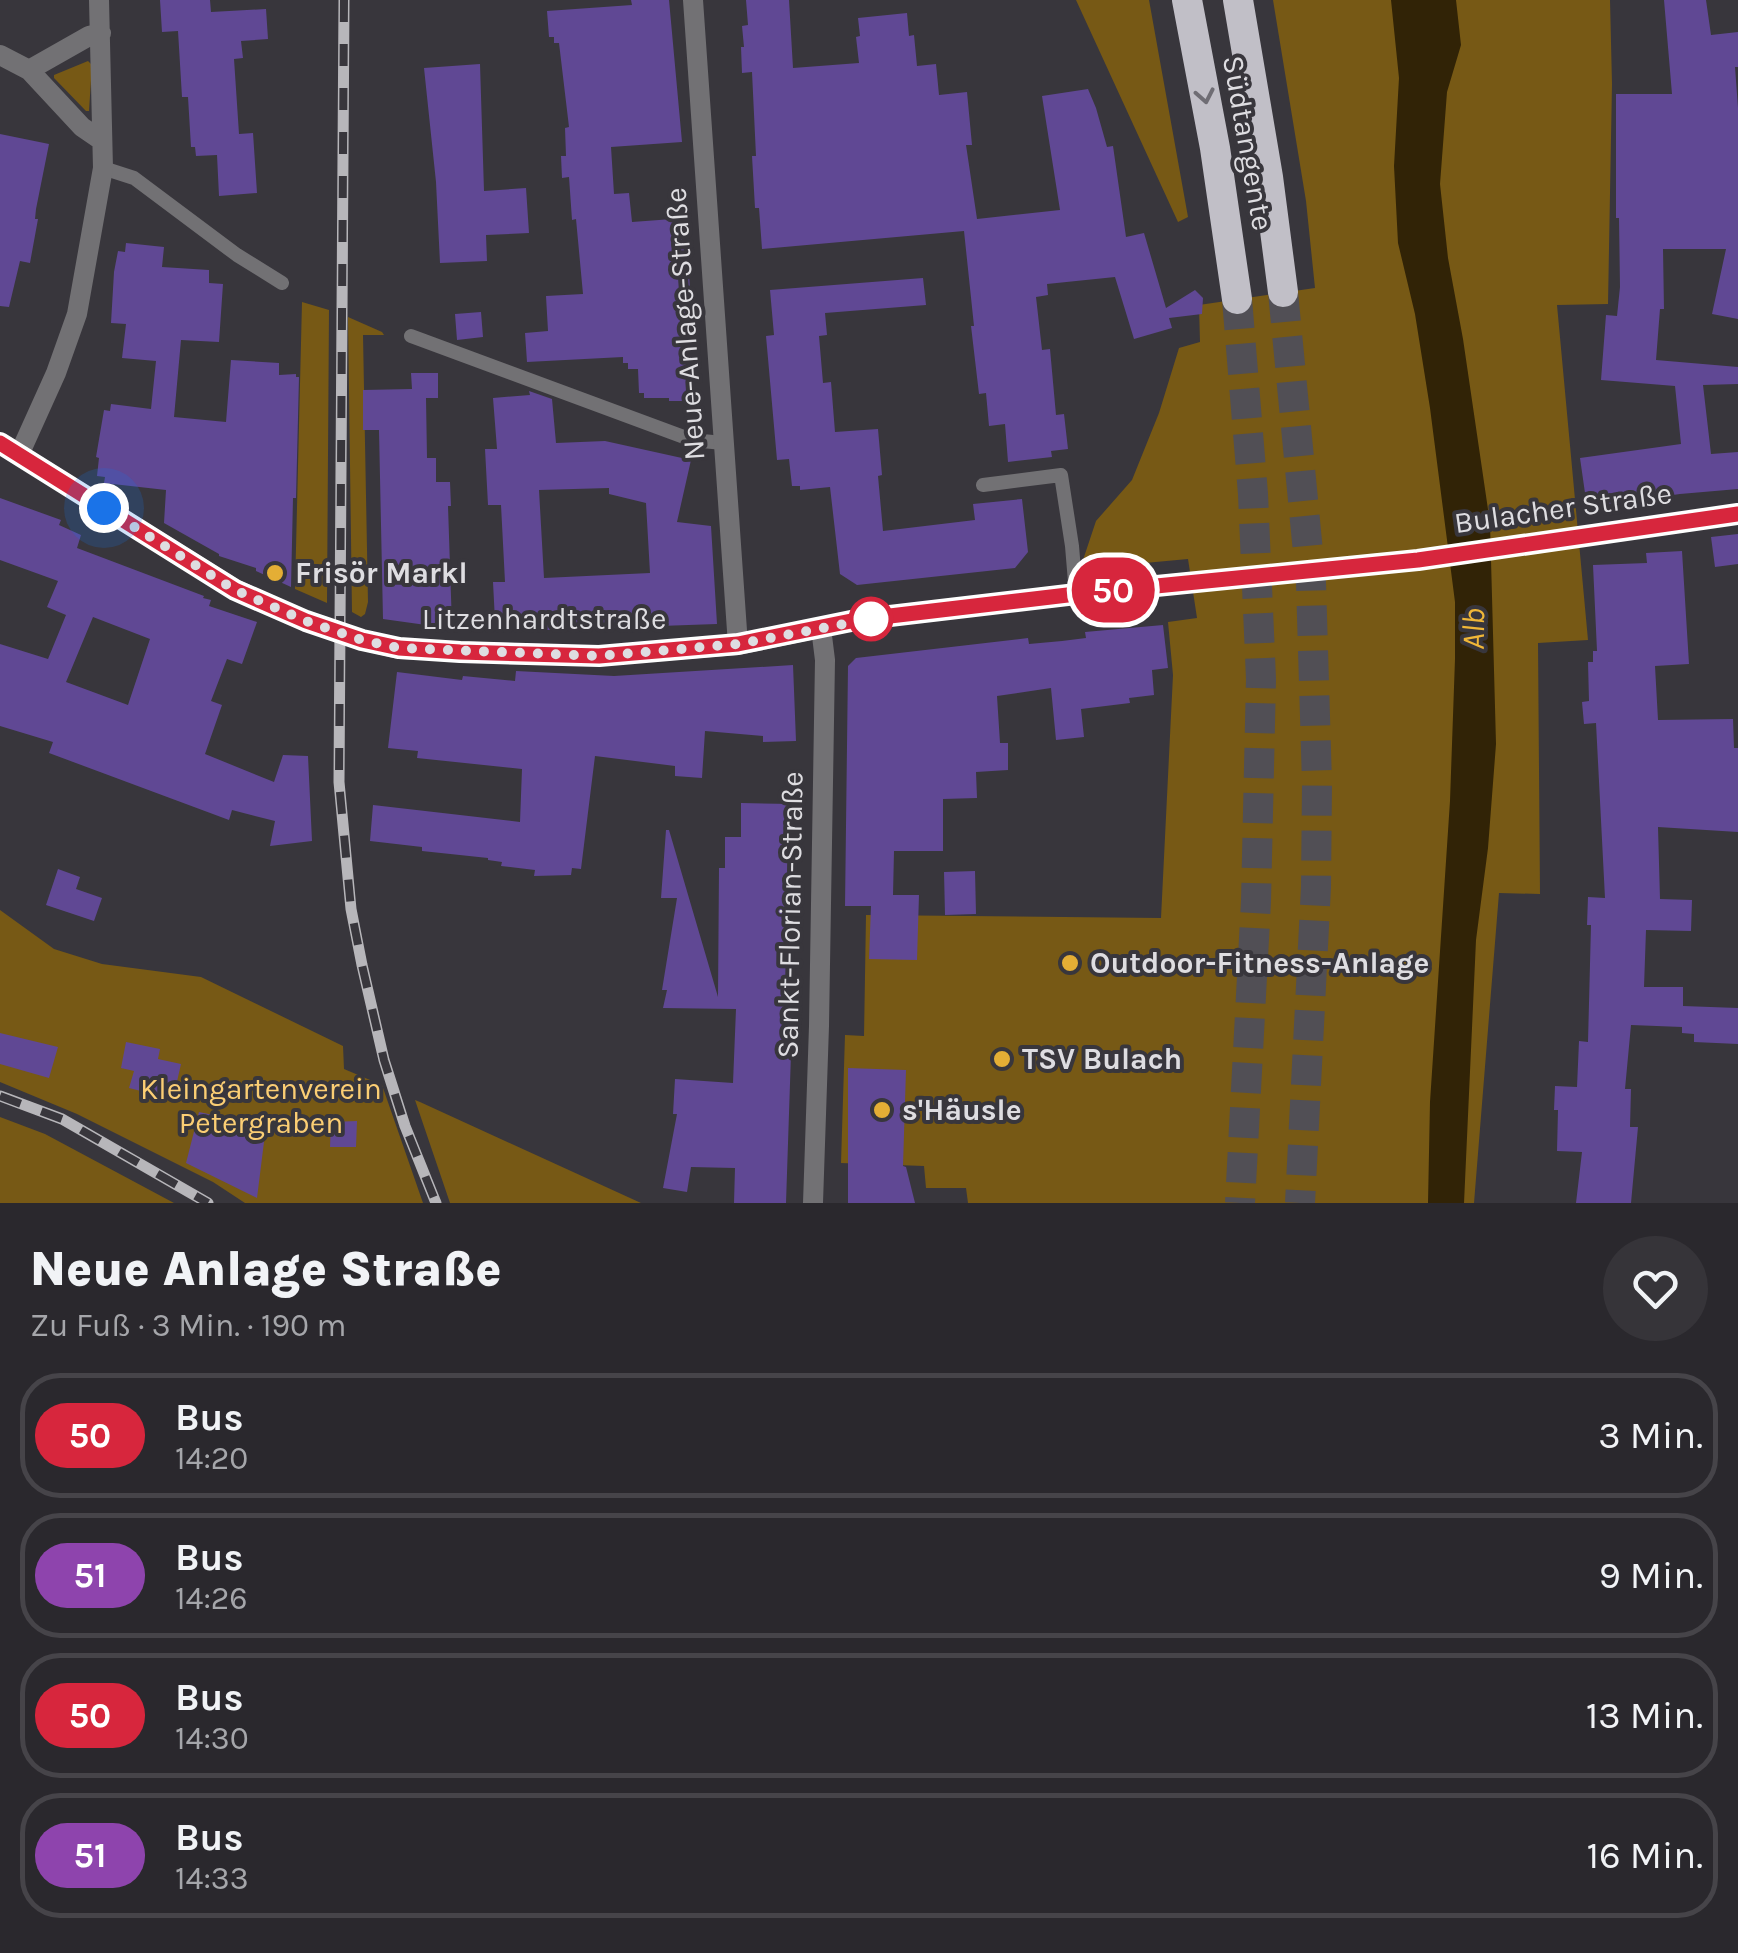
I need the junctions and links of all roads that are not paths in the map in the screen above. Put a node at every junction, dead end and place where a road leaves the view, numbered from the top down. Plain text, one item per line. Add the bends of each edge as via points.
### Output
1 (98, 0) edge
2 (693, 0) edge
3 (1187, 0) edge
4 (1238, 0) edge
5 (101, 34) junction
6 (0, 55) edge
7 (29, 70) junction
8 (101, 140) junction
9 (103, 168) junction
10 (282, 283) dead end
11 (1282, 292) tunnel mouth
12 (1237, 299) tunnel mouth
13 (411, 336) dead end
14 (723, 443) junction
15 (0, 444) edge
16 (19, 455) junction
17 (983, 485) dead end
18 (1738, 514) edge
19 (1374, 564) tunnel mouth
20 (1195, 582) tunnel mouth
21 (1076, 594) junction
22 (821, 628) junction
23 (738, 644) junction
24 (813, 1203) edge

1 - 5 street
2 - 14 street, Neue-Anlage-Straße
3 -> 12 highway, Südtangente
4 - 11 highway, Südtangente
5 - 7 street
5 - 8 street
6 - 7 street
7 - 8 street
8 - 9 street
9 - 10 lane via 134,178
9 - 16 street via 77,314
13 - 14 lane via 692,440
14 - 23 street, Neue-Anlage-Straße
15 - 16 street, Litzenhardtstraße
16 - 23 street, Litzenhardtstraße via 235,590 362,640 399,648 599,656
17 - 21 lane via 1061,475
18 - 19 street, Bulacher Straße
20 - 21 street, Litzenhardtstraße
21 - 22 street, Litzenhardtstraße
22 - 23 street, Litzenhardtstraße
22 - 24 street, Sankt-Florian-Straße

